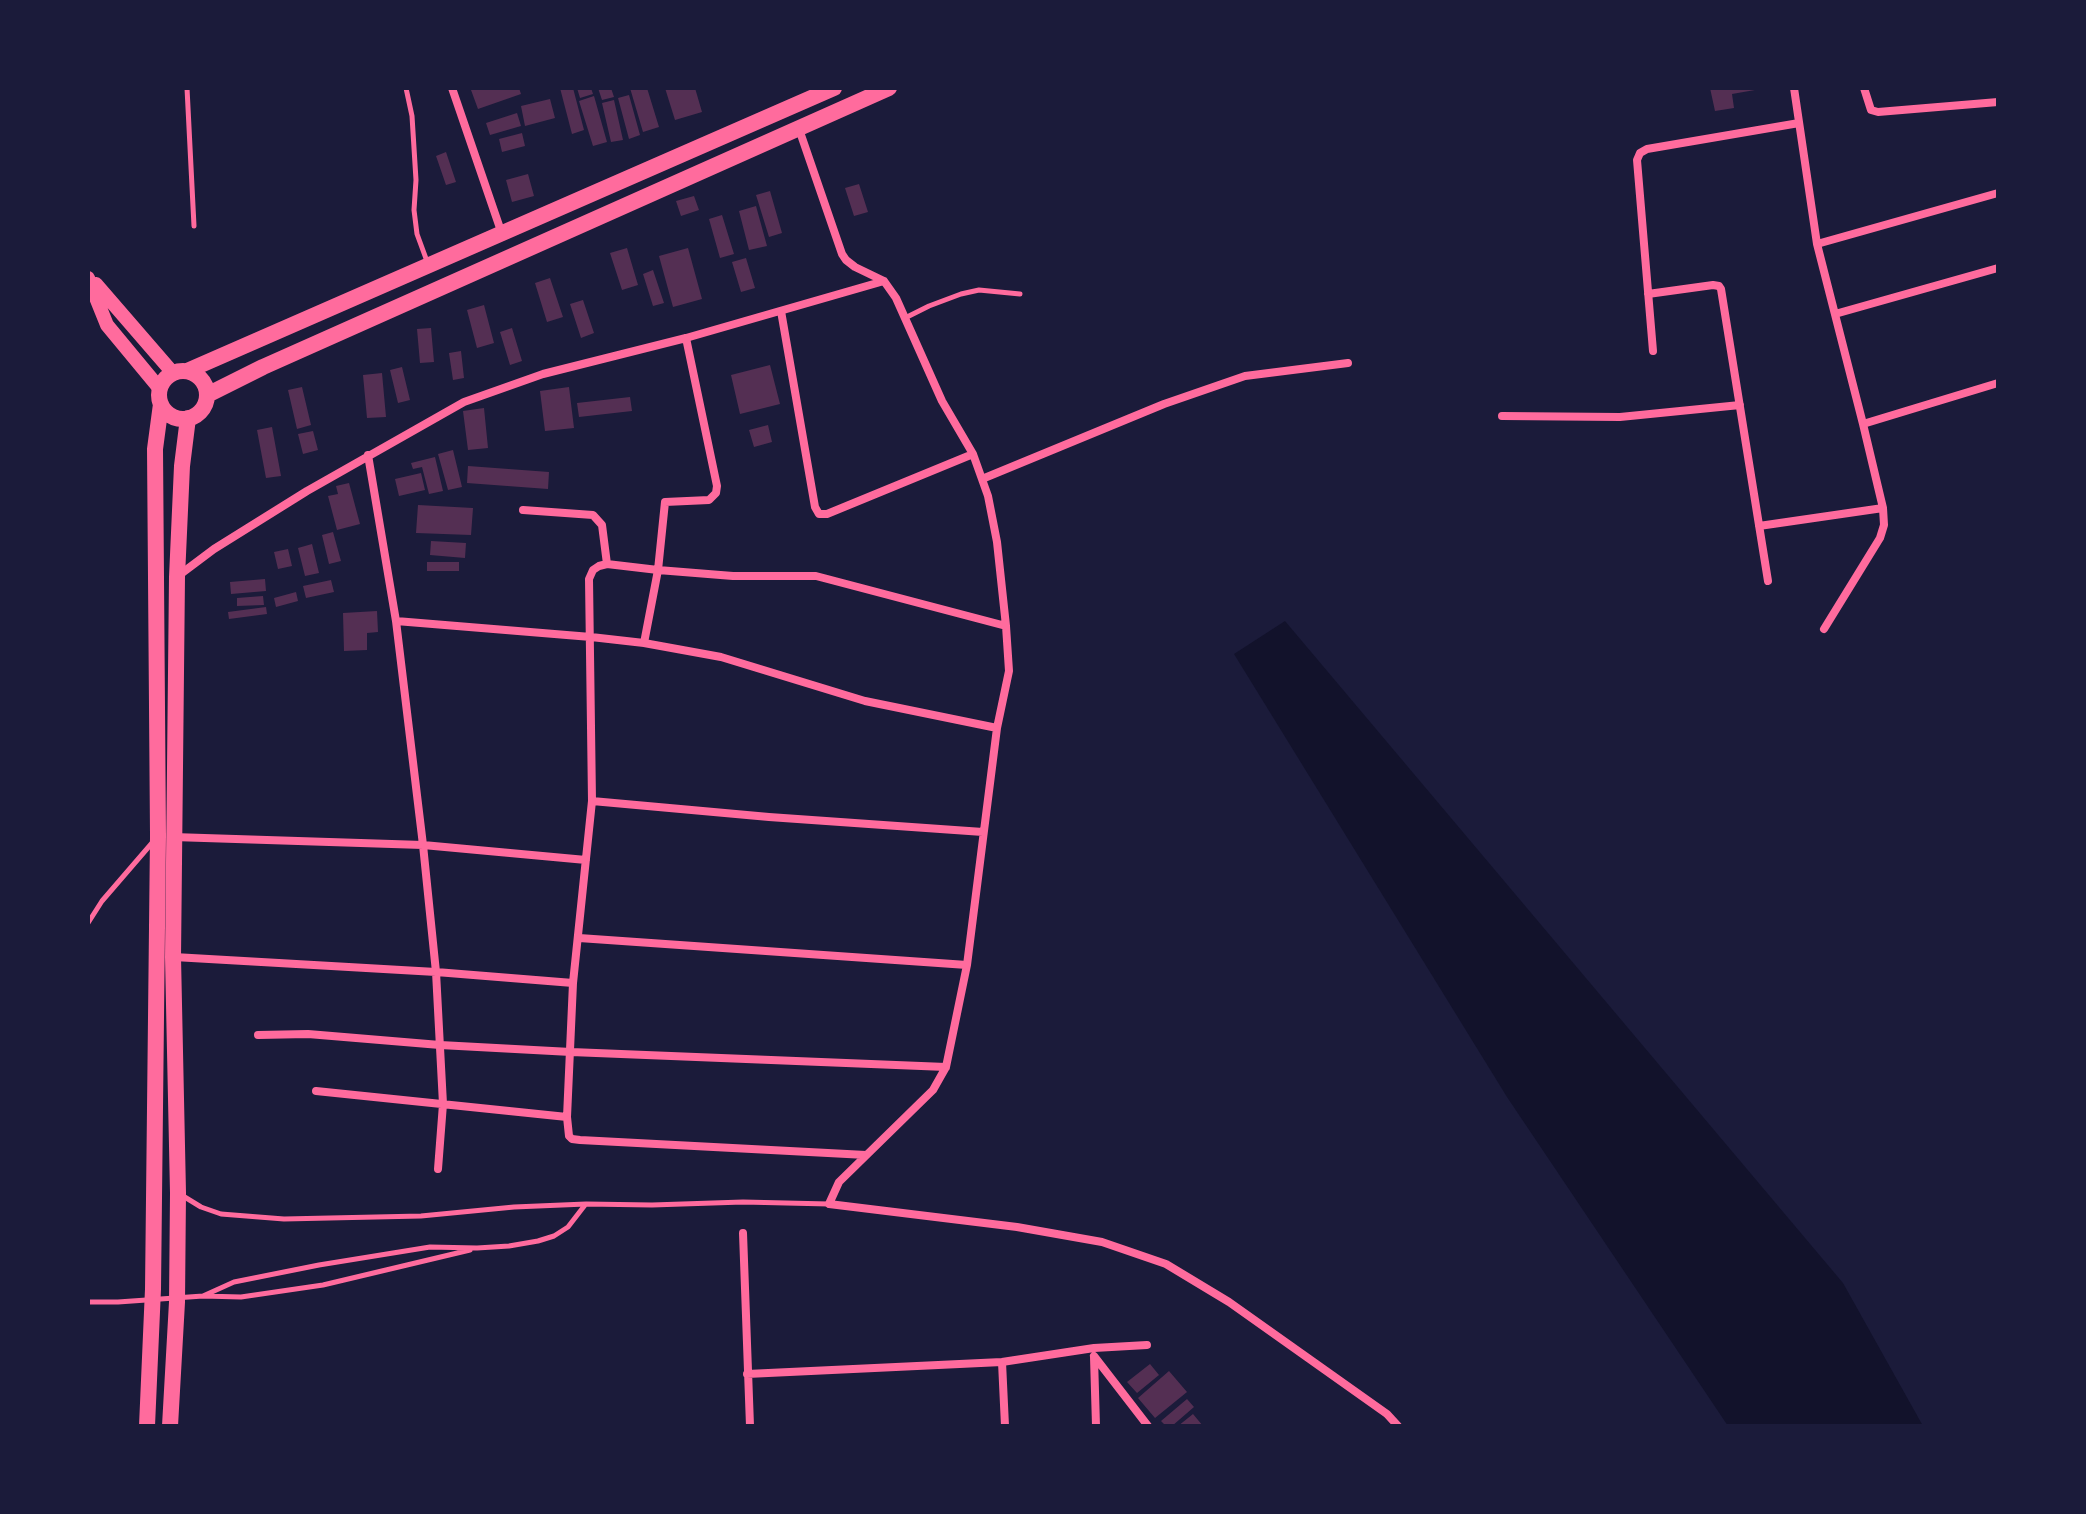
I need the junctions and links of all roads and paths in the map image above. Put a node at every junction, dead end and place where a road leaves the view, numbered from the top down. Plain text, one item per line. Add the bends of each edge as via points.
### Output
1 (187, 88) edge
2 (406, 88) edge
3 (452, 88) edge
4 (834, 88) edge
5 (889, 88) edge
6 (1794, 88) edge
7 (1864, 88) edge
8 (1998, 102) edge
9 (1799, 123) junction
10 (798, 128) junction
11 (1998, 193) edge
12 (194, 226) dead end
13 (502, 234) junction
14 (1817, 244) junction
15 (429, 266) junction
16 (1998, 268) edge
17 (88, 276) edge
18 (884, 281) junction
19 (1020, 294) dead end
20 (1648, 294) junction
21 (781, 311) junction
22 (1835, 314) junction
23 (905, 318) junction
24 (686, 338) junction
25 (1653, 351) dead end
26 (1348, 363) dead end
27 (180, 372) junction
28 (1998, 383) edge
29 (207, 395) junction
30 (160, 397) junction
31 (1740, 405) junction
32 (1502, 416) dead end
33 (188, 418) junction
34 (1863, 424) junction
35 (973, 454) junction
36 (368, 455) junction
37 (982, 479) junction
38 (1883, 508) junction
39 (523, 510) dead end
40 (1759, 526) junction
41 (607, 564) junction
42 (658, 570) junction
43 (177, 577) junction
44 (1768, 581) dead end
45 (396, 621) junction
46 (1006, 626) junction
47 (1824, 629) dead end
48 (591, 637) junction
49 (644, 643) junction
50 (997, 728) junction
51 (592, 801) junction
52 (983, 832) junction
53 (166, 837) junction
54 (423, 845) junction
55 (586, 860) junction
56 (88, 923) edge
57 (579, 938) junction
58 (173, 957) junction
59 (967, 965) junction
60 (436, 972) junction
61 (573, 983) junction
62 (258, 1035) dead end
63 (440, 1045) junction
64 (571, 1052) junction
65 (946, 1067) junction
66 (316, 1091) dead end
67 (443, 1104) junction
68 (567, 1117) junction
69 (866, 1155) junction
70 (438, 1169) dead end
71 (178, 1193) junction
72 (586, 1204) junction
73 (829, 1204) junction
74 (743, 1233) dead end
75 (477, 1248) junction
76 (203, 1296) junction
77 (88, 1303) edge
78 (1147, 1345) dead end
79 (1094, 1352) junction
80 (1002, 1362) junction
81 (747, 1374) junction
82 (147, 1426) edge
83 (170, 1426) edge
84 (750, 1426) edge
85 (1005, 1426) edge
86 (1096, 1426) edge
87 (1148, 1426) edge
88 (1398, 1426) edge

1 - 12 lane
2 - 15 lane via 417,234
3 - 13 street
4 - 13 highway
5 - 10 highway
6 - 9 street
7 - 8 street via 1871,110 1878,112
9 - 14 street
9 - 20 street via 1640,153
10 - 18 street via 842,254
10 - 29 highway
11 - 14 street
13 - 15 highway
14 - 22 street
15 - 27 highway
16 - 22 street
17 - 27 main road
17 - 30 main road via 107,325
18 - 21 street
18 - 23 street
19 - 23 lane via 979,290
20 - 25 street
20 - 31 street via 1719,286
21 - 24 street
21 - 35 street via 819,514
22 - 34 street
23 - 35 street via 942,401
24 - 36 street via 501,388 464,402
24 - 42 street via 717,486 709,500 665,502
26 - 37 street via 1245,376
27 - 29 highway via 199,378
27 - 30 highway via 165,379
28 - 34 street
29 - 33 highway via 203,408
30 - 33 highway via 170,415
30 - 53 highway via 155,449
31 - 32 street via 1620,417
31 - 40 street
33 - 43 highway
34 - 38 street
35 - 37 street
36 - 43 street
36 - 45 street
37 - 46 street via 997,542
38 - 40 street
38 - 47 street via 1880,538
39 - 41 street via 593,515 602,525
40 - 44 street
41 - 42 street
41 - 48 street via 593,570 589,579
42 - 46 street via 816,576
42 - 49 street
43 - 53 highway
45 - 48 street
45 - 54 street
46 - 50 street via 1009,671
48 - 49 street
48 - 51 street
49 - 50 street via 721,657 865,701
50 - 52 street
51 - 52 street
51 - 55 street
52 - 59 street
53 - 54 street
53 - 56 lane via 102,901
53 - 58 highway
53 - 82 highway
54 - 55 street
54 - 60 street
55 - 57 street
57 - 59 street
57 - 61 street
58 - 60 street
58 - 71 highway
59 - 65 street
60 - 61 street
60 - 63 street
61 - 64 street
62 - 63 street
63 - 64 street
63 - 67 street
64 - 65 street
64 - 68 street
65 - 69 street via 933,1090
66 - 67 street
67 - 68 street
67 - 70 street
68 - 69 street via 572,1139
69 - 73 street via 839,1182
71 - 72 lane via 221,1214 284,1219
71 - 83 highway
72 - 73 lane
72 - 75 lane via 554,1236
73 - 88 street via 1102,1242 1166,1264 1229,1302
74 - 81 street
75 - 76 lane via 323,1285 241,1297
75 - 76 lane via 430,1247 319,1265 234,1282
76 - 77 lane
78 - 79 street
79 - 80 street
79 - 86 street
79 - 87 street
80 - 81 street
80 - 85 street
81 - 84 street

